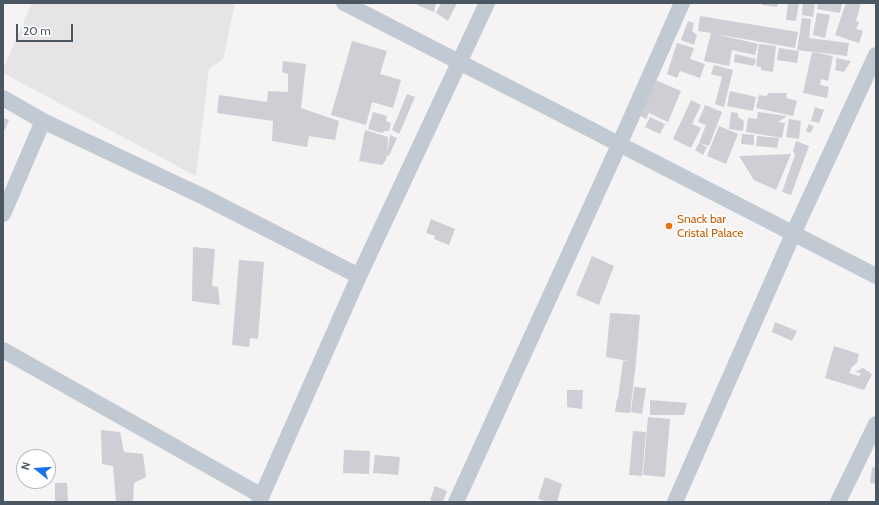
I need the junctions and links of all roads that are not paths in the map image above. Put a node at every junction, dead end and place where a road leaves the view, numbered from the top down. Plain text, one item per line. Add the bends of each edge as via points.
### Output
1 (344, 3) edge
2 (487, 3) edge
3 (682, 3) edge
4 (876, 55) edge
5 (459, 63) junction
6 (3, 98) edge
7 (43, 121) junction
8 (619, 145) junction
9 (3, 214) edge
10 (793, 234) junction
11 (359, 276) junction
12 (876, 276) edge
13 (3, 350) edge
14 (876, 424) edge
15 (261, 499) edge
16 (456, 502) edge
17 (675, 502) edge
18 (838, 502) edge

1 - 5 street
2 - 5 street
3 - 8 street
4 - 10 street
5 - 8 street
5 - 11 street
6 - 7 street
7 - 9 street
7 - 11 street via 198,194
8 - 10 street
8 - 16 street
10 - 12 street
10 - 17 street
11 - 15 street
13 - 15 street
14 - 18 street

